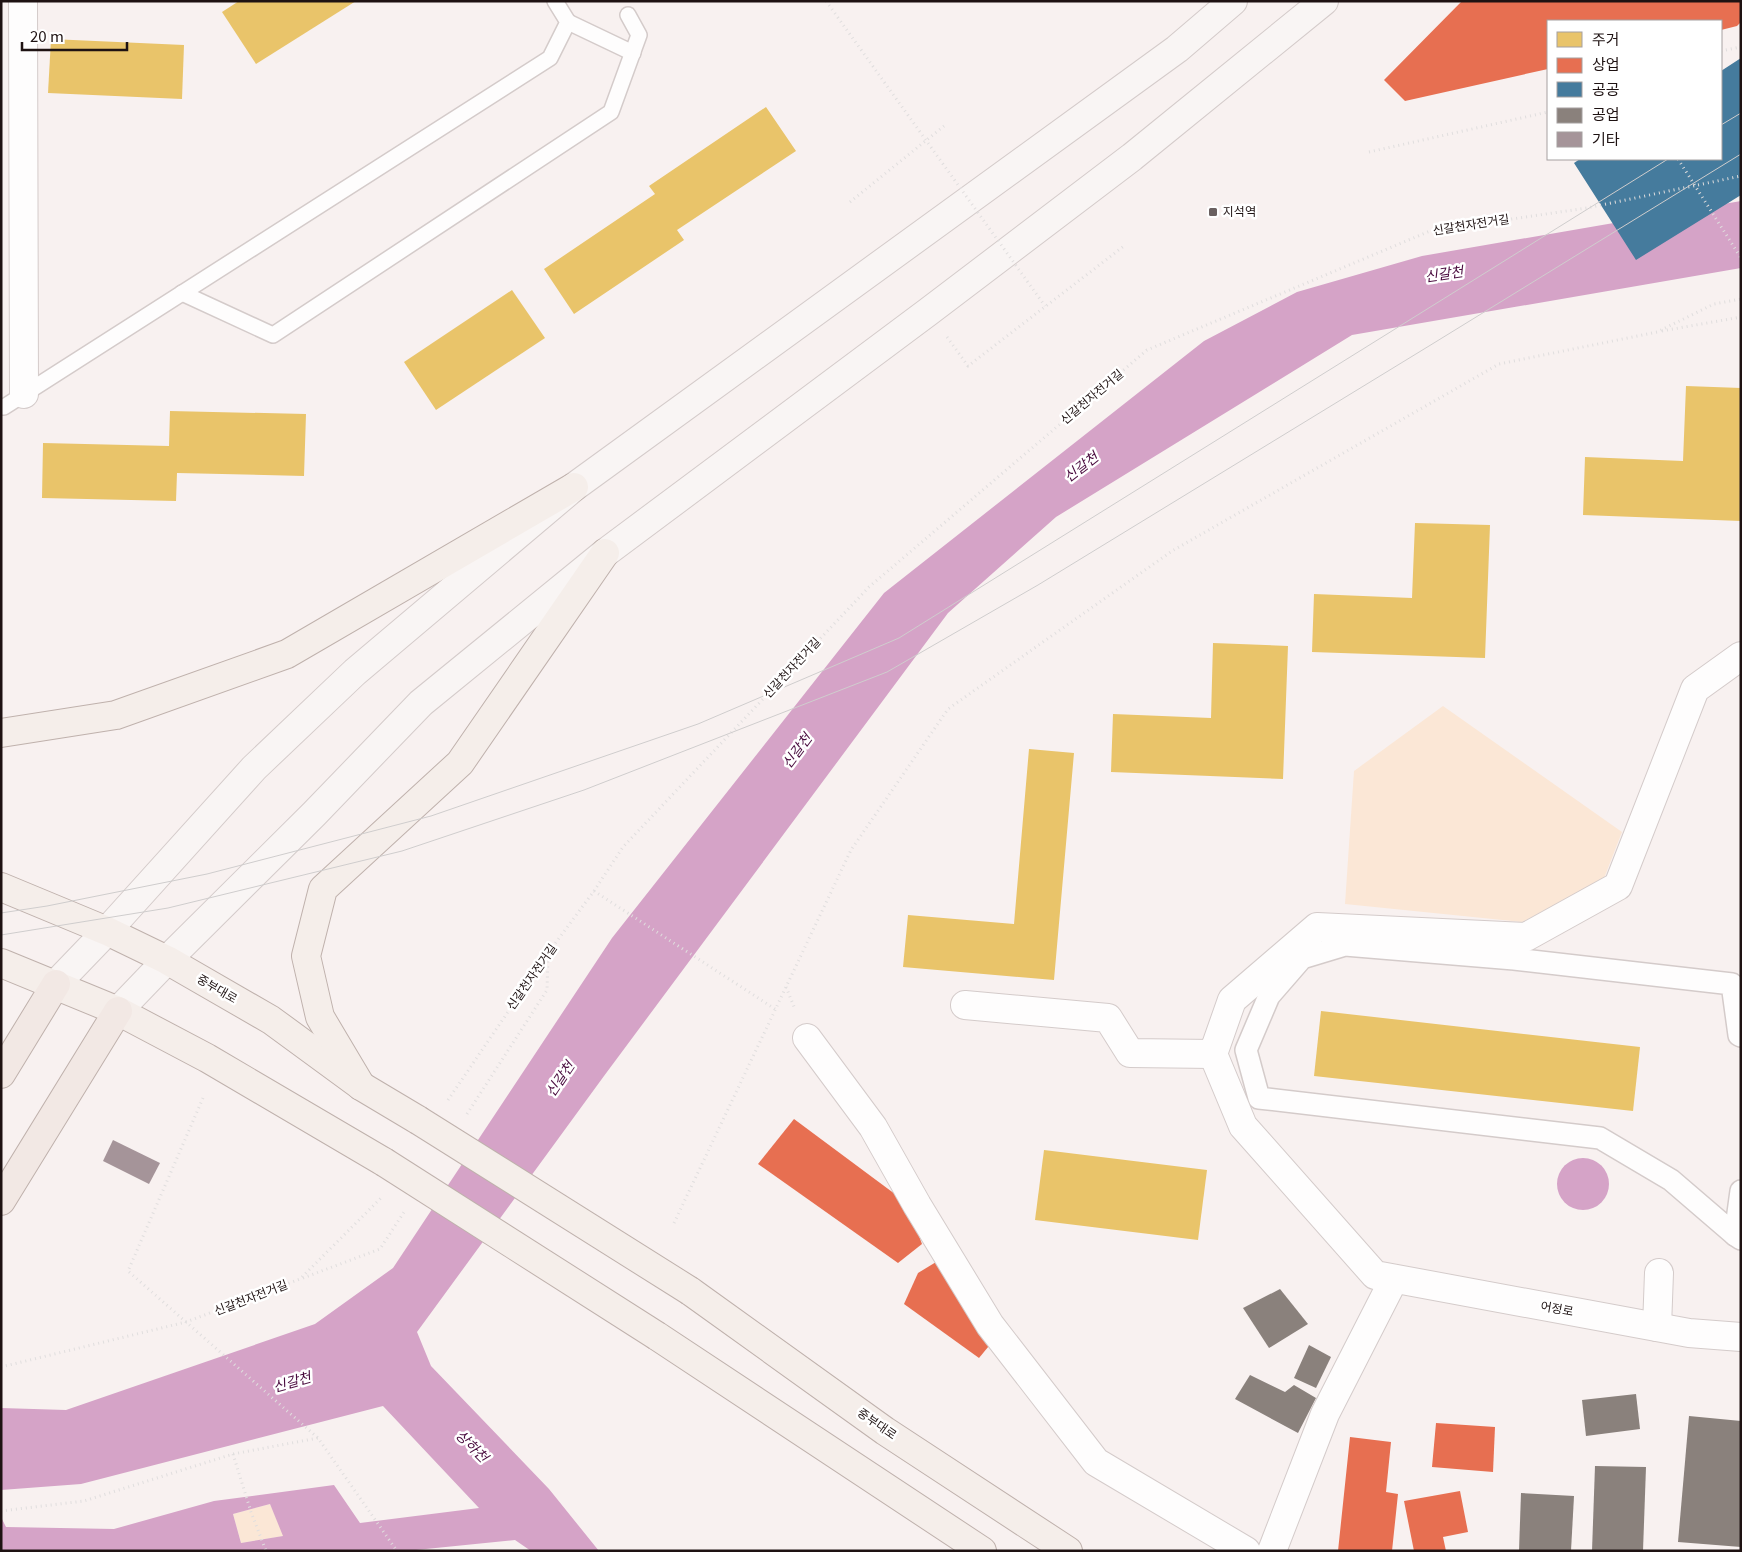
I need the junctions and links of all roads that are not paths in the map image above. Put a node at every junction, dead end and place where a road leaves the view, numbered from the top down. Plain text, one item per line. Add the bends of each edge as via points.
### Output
1 (23, 1) edge
2 (555, 1) edge
3 (1233, 1) edge
4 (1324, 1) edge
5 (628, 15) dead end
6 (568, 22) junction
7 (633, 53) junction
8 (182, 293) junction
9 (12, 400) edge
10 (574, 487) junction
11 (605, 553) junction
12 (1741, 656) edge
13 (1, 734) edge
14 (1, 886) edge
15 (107, 932) junction
16 (167, 960) junction
17 (1, 963) edge
18 (56, 984) junction
19 (965, 1005) dead end
20 (118, 1011) junction
21 (1741, 1036) edge
22 (807, 1038) dead end
23 (1213, 1054) junction
24 (7, 1064) edge
25 (361, 1086) junction
26 (1741, 1191) edge
27 (1, 1201) edge
28 (1738, 1237) edge
29 (1659, 1273) dead end
30 (1384, 1277) junction
31 (1657, 1327) junction
32 (1741, 1337) edge
33 (982, 1551) edge
34 (1068, 1551) edge
35 (1246, 1551) edge
36 (1272, 1551) edge

1 - 9 street
2 - 6 lane
3 - 10 main road via 1177,49
4 - 11 main road via 1124,163
5 - 7 lane via 639,34
6 - 7 lane
6 - 8 lane via 550,58
7 - 8 lane via 611,112 273,335
8 - 9 lane
10 - 13 main road via 287,654 116,715
10 - 15 main road via 355,672 261,761
11 - 16 main road via 422,703
11 - 25 main road via 460,764 323,889 306,956 320,1017
12 - 23 street via 1695,689 1618,886 1526,938 1317,927 1232,1000
14 - 15 main road, 중부대로
15 - 16 main road, 중부대로
15 - 18 main road
16 - 20 main road
16 - 25 main road, 중부대로 via 271,1020
17 - 18 main road
18 - 20 main road
18 - 24 highway
19 - 23 street via 1108,1018 1130,1053
20 - 27 highway
20 - 33 main road, bridge via 207,1058 384,1162 657,1336
21 - 28 street via 1732,984 1514,959 1345,945 1302,958 1269,996 1246,1050 1259,1098 1600,1131 1671,1180
22 - 35 street via 873,1127 990,1325 1096,1462
23 - 30 street via 1243,1126
25 - 34 main road, 중부대로, bridge via 690,1291 885,1431
26 - 28 street
29 - 31 street
30 - 31 street, 어정로
30 - 36 street via 1325,1414
31 - 32 street, 어정로

